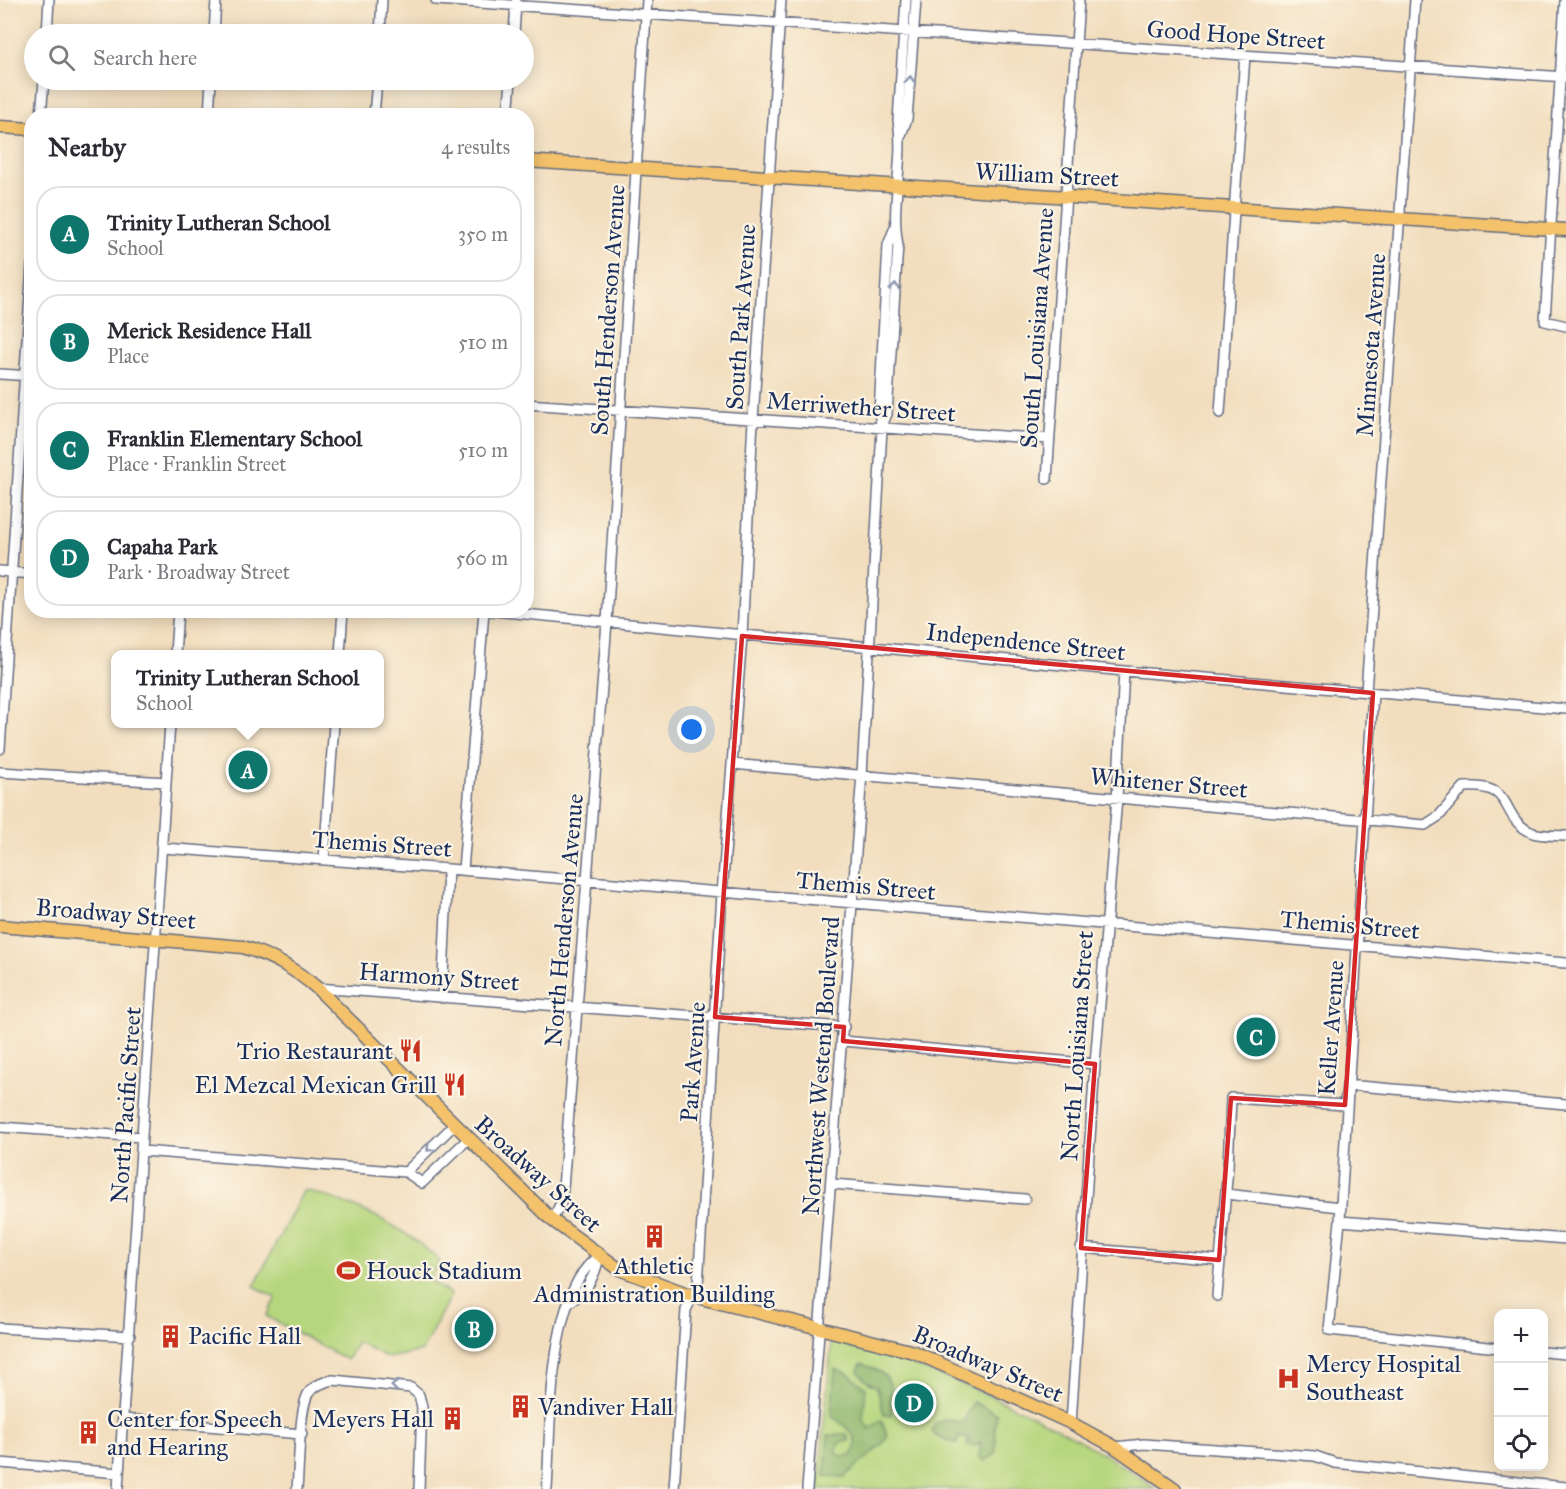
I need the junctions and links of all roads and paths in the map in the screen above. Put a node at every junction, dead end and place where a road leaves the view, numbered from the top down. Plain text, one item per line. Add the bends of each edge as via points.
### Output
1 (49, 0) edge
2 (216, 0) edge
3 (382, 0) edge
4 (436, 0) edge
5 (647, 0) edge
6 (781, 0) edge
7 (906, 0) edge
8 (916, 0) edge
9 (1079, 0) edge
10 (1415, 0) edge
11 (1565, 0) edge
12 (516, 3) edge
13 (646, 15) junction
14 (48, 24) edge
15 (215, 24) edge
16 (381, 24) edge
17 (515, 24) edge
18 (780, 24) junction
19 (903, 32) junction
20 (914, 32) junction
21 (1077, 44) junction
22 (1245, 55) junction
23 (1410, 65) junction
24 (1564, 76) edge
25 (43, 90) edge
26 (211, 90) edge
27 (376, 90) edge
28 (509, 90) edge
29 (42, 108) edge
30 (210, 108) edge
31 (375, 108) edge
32 (508, 108) edge
33 (0, 127) edge
34 (24, 128) edge
35 (901, 137) junction
36 (534, 162) edge
37 (637, 168) junction
38 (771, 178) junction
39 (897, 187) junction
40 (1065, 197) junction
41 (1233, 208) junction
42 (1399, 219) junction
43 (1552, 229) junction
44 (1566, 231) edge
45 (1566, 326) edge
46 (0, 374) edge
47 (24, 376) edge
48 (534, 405) edge
49 (622, 411) junction
50 (1220, 413) dead end
51 (753, 420) junction
52 (24, 428) edge
53 (882, 429) junction
54 (1049, 439) junction
55 (1047, 479) dead end
56 (0, 572) edge
57 (13, 572) junction
58 (24, 573) edge
59 (534, 616) edge
60 (177, 618) edge
61 (342, 618) edge
62 (482, 618) edge
63 (607, 622) junction
64 (742, 636) junction
65 (870, 646) junction
66 (175, 650) edge
67 (339, 650) edge
68 (1124, 671) junction
69 (1370, 692) junction
70 (1566, 709) edge
71 (170, 728) edge
72 (334, 728) edge
73 (0, 749) edge
74 (732, 764) junction
75 (0, 772) edge
76 (862, 774) junction
77 (166, 782) junction
78 (1117, 798) junction
79 (1366, 819) junction
80 (1566, 836) edge
81 (163, 848) junction
82 (324, 859) junction
83 (448, 869) junction
84 (463, 870) junction
85 (587, 880) junction
86 (722, 894) junction
87 (852, 904) junction
88 (1106, 925) junction
89 (0, 926) edge
90 (157, 938) junction
91 (1356, 945) junction
92 (1566, 963) edge
93 (317, 988) junction
94 (442, 998) junction
95 (576, 1007) junction
96 (715, 1017) junction
97 (844, 1027) junction
98 (843, 1041) junction
99 (1095, 1064) junction
100 (1347, 1085) junction
101 (1566, 1104) edge
102 (454, 1125) junction
103 (0, 1127) edge
104 (142, 1137) junction
105 (468, 1138) junction
106 (142, 1151) junction
107 (406, 1172) junction
108 (832, 1184) junction
109 (1226, 1194) junction
110 (1025, 1199) dead end
111 (1340, 1207) junction
112 (552, 1220) junction
113 (1340, 1221) junction
114 (1566, 1239) edge
115 (1082, 1248) junction
116 (598, 1256) junction
117 (1219, 1260) junction
118 (693, 1296) junction
119 (1217, 1296) dead end
120 (822, 1327) junction
121 (0, 1328) edge
122 (130, 1336) junction
123 (1494, 1348) edge
124 (1548, 1352) edge
125 (1566, 1354) edge
126 (123, 1419) junction
127 (1071, 1423) junction
128 (302, 1434) junction
129 (1115, 1447) junction
130 (0, 1463) edge
131 (118, 1473) junction
132 (1566, 1487) edge
133 (118, 1489) edge
134 (297, 1489) edge
135 (419, 1489) edge
136 (547, 1489) edge
137 (674, 1489) edge
138 (807, 1489) edge
139 (1175, 1489) edge

1 - 14 street
2 - 15 street
3 - 16 street
4 - 12 street, Good Hope Street
5 - 13 street, South Henderson Avenue
6 - 18 street, South Park Avenue
7 - 19 street
8 - 20 street
9 - 21 street, South Louisiana Avenue
10 - 23 street, Minnesota Avenue
11 - 24 street
12 - 13 street, Good Hope Street
12 - 17 street
13 - 18 street, Good Hope Street
13 - 37 street, South Henderson Avenue
18 - 19 street, Good Hope Street
18 - 38 street, South Park Avenue
19 - 20 street, Good Hope Street
19 - 35 street via 898,120
20 - 21 street, Good Hope Street
35 -> 20 street via 907,119
21 - 22 street, Good Hope Street
21 - 40 street, South Louisiana Avenue
22 - 23 street, Good Hope Street
22 - 41 street
23 - 24 street, Good Hope Street
23 - 42 street, Minnesota Avenue
24 - 43 street
25 - 29 street
26 - 30 street
27 - 31 street
28 - 32 street
33 - 34 main road
35 - 39 street, Northwest Westend Boulevard
36 - 37 main road, William Street
37 - 38 main road, William Street
37 - 49 street, South Henderson Avenue
38 - 39 main road, William Street
38 - 51 street, South Park Avenue
39 - 40 main road, William Street
39 - 53 street, Northwest Westend Boulevard via 896,278 887,414
40 - 41 main road, William Street
40 - 54 street, South Louisiana Avenue
41 - 42 main road, William Street
41 - 50 street
42 - 43 main road, William Street
42 - 69 street, Minnesota Avenue
43 - 44 main road, William Street
43 - 45 street via 1545,321
46 - 47 street
48 - 49 street, Merriwether Street
49 - 51 street, Merriwether Street
49 - 63 street, South Henderson Avenue
51 - 53 street, Merriwether Street
51 - 64 street, South Park Avenue
52 - 57 street
53 - 54 street, Merriwether Street
53 - 65 street, Northwest Westend Boulevard
54 - 55 street, South Louisiana Avenue
56 - 57 street
57 - 58 street
57 - 73 street
59 - 63 street, Independence Street
60 - 66 street
61 - 67 street
62 - 84 street
63 - 64 street, Independence Street
63 - 85 street, North Henderson Avenue
64 - 65 street, Independence Street
64 - 74 street, Park Avenue
65 - 68 street, Independence Street
65 - 76 street, Northwest Westend Boulevard
68 - 69 street, Independence Street
68 - 78 street, North Louisiana Street
69 - 70 street, Independence Street
69 - 79 street, Keller Avenue
71 - 77 street, North Pacific Street
72 - 82 street
74 - 76 street, Whitener Street
74 - 86 street, Park Avenue
75 - 77 street
76 - 78 street, Whitener Street
76 - 87 street, Northwest Westend Boulevard
77 - 81 street, North Pacific Street
78 - 79 street, Whitener Street
78 - 88 street, North Louisiana Street
79 - 80 street, Whitener Street via 1425,825 1464,787 1482,786 1498,791 1519,822 1533,833
79 - 91 street, Keller Avenue
81 - 82 street, Themis Street
81 - 90 street, North Pacific Street
82 - 83 street, Themis Street
83 - 84 street, Themis Street
83 - 94 street
84 - 85 street, Themis Street
85 - 86 street, Themis Street
85 - 95 street, North Henderson Avenue
86 - 87 street, Themis Street
86 - 96 street, Park Avenue
87 - 88 street, Themis Street
87 - 97 street, Northwest Westend Boulevard
88 - 91 street, Themis Street
88 - 99 street, North Louisiana Street
89 - 90 main road, Broadway Street
90 - 93 main road, Broadway Street via 243,947 298,972
90 - 104 street, North Pacific Street
91 - 92 street, Themis Street
91 - 100 street, Keller Avenue
93 - 94 street, Harmony Street
93 - 102 main road, Broadway Street
94 - 95 street, Harmony Street
95 - 96 street, Harmony Street
95 - 112 street, North Henderson Avenue via 562,1201
96 - 97 street, Harmony Street
96 - 118 street, Park Avenue via 698,1285
97 - 98 street, Northwest Westend Boulevard
98 - 99 street
98 - 108 street, Northwest Westend Boulevard
99 - 115 street, North Louisiana Street
100 - 101 street
100 - 109 street via 1345,1105 1231,1098
100 - 111 street, Keller Avenue
102 - 105 main road, Broadway Street
102 -> 107 street
103 - 104 street
104 - 106 street, North Pacific Street
105 - 107 street via 422,1183
105 - 112 main road, Broadway Street
106 - 107 street
106 - 122 street, North Pacific Street
108 - 110 street
108 - 120 street, Northwest Westend Boulevard
109 - 111 street
109 - 117 street
111 - 113 street, Keller Avenue
112 - 116 main road, Broadway Street
113 - 114 street
113 - 123 street, Keller Avenue via 1329,1330
115 - 117 street
115 - 127 street, North Louisiana Street
116 - 118 main road, Broadway Street via 640,1278
116 - 136 street via 597,1270 580,1296 571,1301 558,1335
117 - 119 street
118 - 120 main road, Broadway Street
118 - 137 street, Park Avenue via 686,1310
120 - 127 main road, Broadway Street via 914,1352
120 - 138 street, Northwest Westend Boulevard
121 - 122 street
122 - 126 street, North Pacific Street
124 - 125 street
126 - 128 street
126 - 131 street, North Pacific Street
127 - 129 main road, Broadway Street
128 - 134 street
135 -> 128 street via 422,1407 419,1395 411,1388 321,1382 308,1394
129 - 132 street via 1144,1444 1315,1456 1335,1464
129 - 139 main road, Broadway Street
130 - 131 street
131 - 133 street, North Pacific Street

